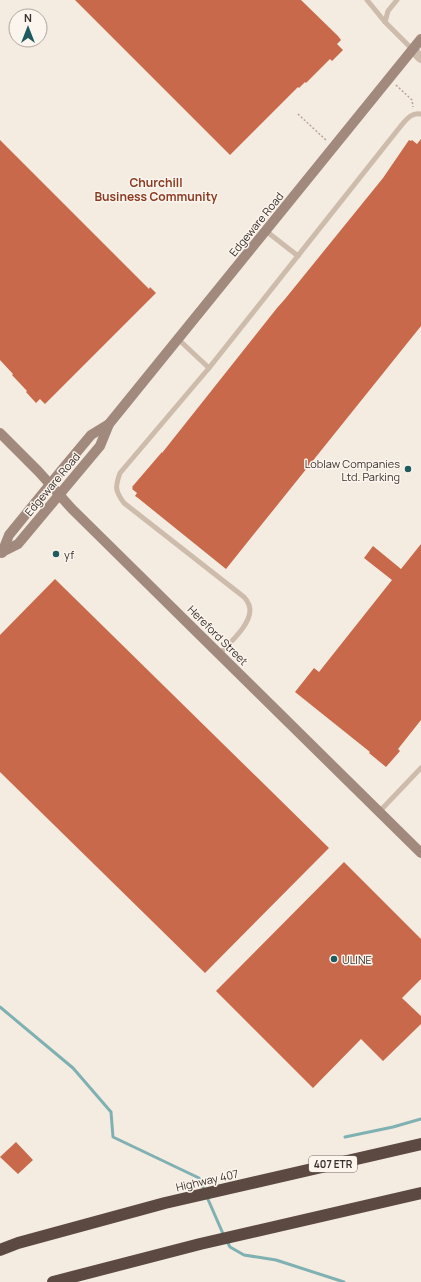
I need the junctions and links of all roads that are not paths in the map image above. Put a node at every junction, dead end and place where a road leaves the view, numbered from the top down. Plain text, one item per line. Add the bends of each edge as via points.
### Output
1 (367, 0) edge
2 (398, 0) edge
3 (385, 22) junction
4 (421, 39) edge
5 (413, 50) junction
6 (421, 58) edge
7 (421, 114) edge
8 (266, 231) junction
9 (298, 256) junction
10 (178, 339) junction
11 (209, 368) junction
12 (109, 424) junction
13 (0, 433) edge
14 (50, 485) junction
15 (59, 495) junction
16 (2, 554) edge
17 (220, 653) junction
18 (421, 768) edge
19 (379, 812) junction
20 (421, 853) edge
21 (421, 1144) edge
22 (421, 1193) edge
23 (0, 1250) edge
24 (53, 1282) edge

1 - 3 lane
2 - 3 lane via 388,11
3 - 5 lane
4 - 5 street, Edgeware Road
5 - 6 street
5 - 8 street, Edgeware Road
7 - 9 lane via 410,116 400,127
8 - 9 lane
8 - 10 street, Edgeware Road
9 - 11 lane
10 - 11 lane
10 - 12 street, Edgeware Road
11 - 17 lane via 120,473 116,483 117,494 124,503 244,597 249,605 250,614 244,626
12 - 14 street, Edgeware Road via 91,435
12 - 15 street, Edgeware Road via 100,446
13 - 14 street, Hereford Street
14 - 15 street, Hereford Street
14 - 16 street, Edgeware Road via 9,535
15 - 16 street, Edgeware Road via 18,544
15 - 17 street, Hereford Street
17 - 19 street, Hereford Street
18 - 19 lane
19 - 20 street, Hereford Street
21 - 23 highway, Highway 407 / 407 ETR via 165,1203
22 - 24 highway via 200,1244

